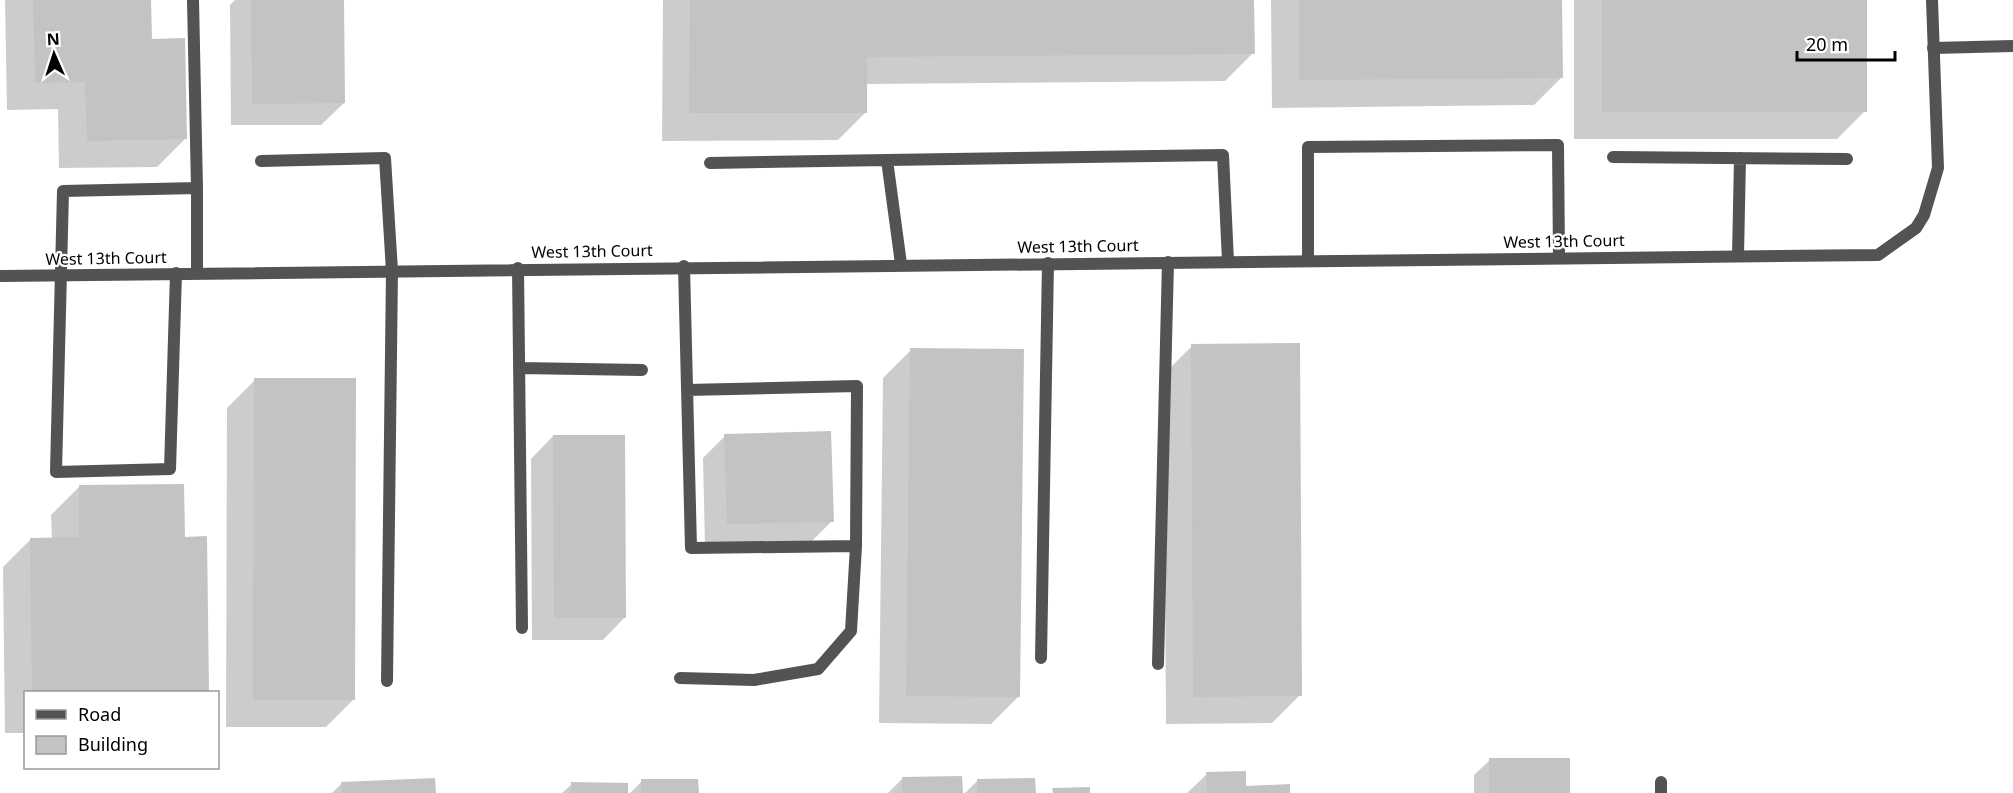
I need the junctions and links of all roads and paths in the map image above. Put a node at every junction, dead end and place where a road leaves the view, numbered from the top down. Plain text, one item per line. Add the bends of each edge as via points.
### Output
1 (193, 0) edge
2 (1932, 0) edge
3 (2013, 46) edge
4 (1933, 48) junction
5 (1613, 157) dead end
6 (1740, 158) junction
7 (1847, 159) dead end
8 (886, 160) junction
9 (261, 162) dead end
10 (710, 163) dead end
11 (197, 188) junction
12 (1738, 256) junction
13 (1558, 257) junction
14 (1308, 260) junction
15 (1228, 261) junction
16 (1168, 262) junction
17 (1048, 263) junction
18 (901, 264) junction
19 (684, 266) junction
20 (518, 268) junction
21 (392, 271) junction
22 (176, 273) junction
23 (197, 273) junction
24 (59, 275) junction
25 (0, 276) edge
26 (519, 368) junction
27 (642, 370) dead end
28 (687, 390) junction
29 (856, 546) junction
30 (522, 628) dead end
31 (1041, 658) dead end
32 (1158, 664) dead end
33 (680, 678) dead end
34 (387, 681) dead end

1 - 11 street
2 - 4 street, West 13th Court
3 - 4 street
4 - 12 street, West 13th Court via 1938,168 1916,228 1878,255
5 - 6 street
6 - 7 street
6 - 12 street
8 - 10 street
8 - 15 street via 1223,155
8 - 18 street
9 - 21 street via 385,158
11 - 23 street
11 - 24 street via 63,192
12 - 13 street, West 13th Court
13 - 14 street, West 13th Court
13 - 14 street via 1558,145 1308,147
14 - 15 street, West 13th Court
15 - 16 street, West 13th Court
16 - 17 street, West 13th Court
16 - 32 street
17 - 18 street, West 13th Court
17 - 31 street
18 - 19 street, West 13th Court
19 - 20 street, West 13th Court
19 - 28 street
20 - 21 street, West 13th Court
20 - 26 street
21 - 23 street, West 13th Court
21 - 34 street
22 - 23 street, West 13th Court
22 - 24 street, West 13th Court
22 - 24 street via 170,469 56,472
24 - 25 street, West 13th Court
26 - 27 street
26 - 30 street
28 - 29 street via 691,548
28 - 29 street via 857,386
29 - 33 street via 850,631 818,669 754,680

